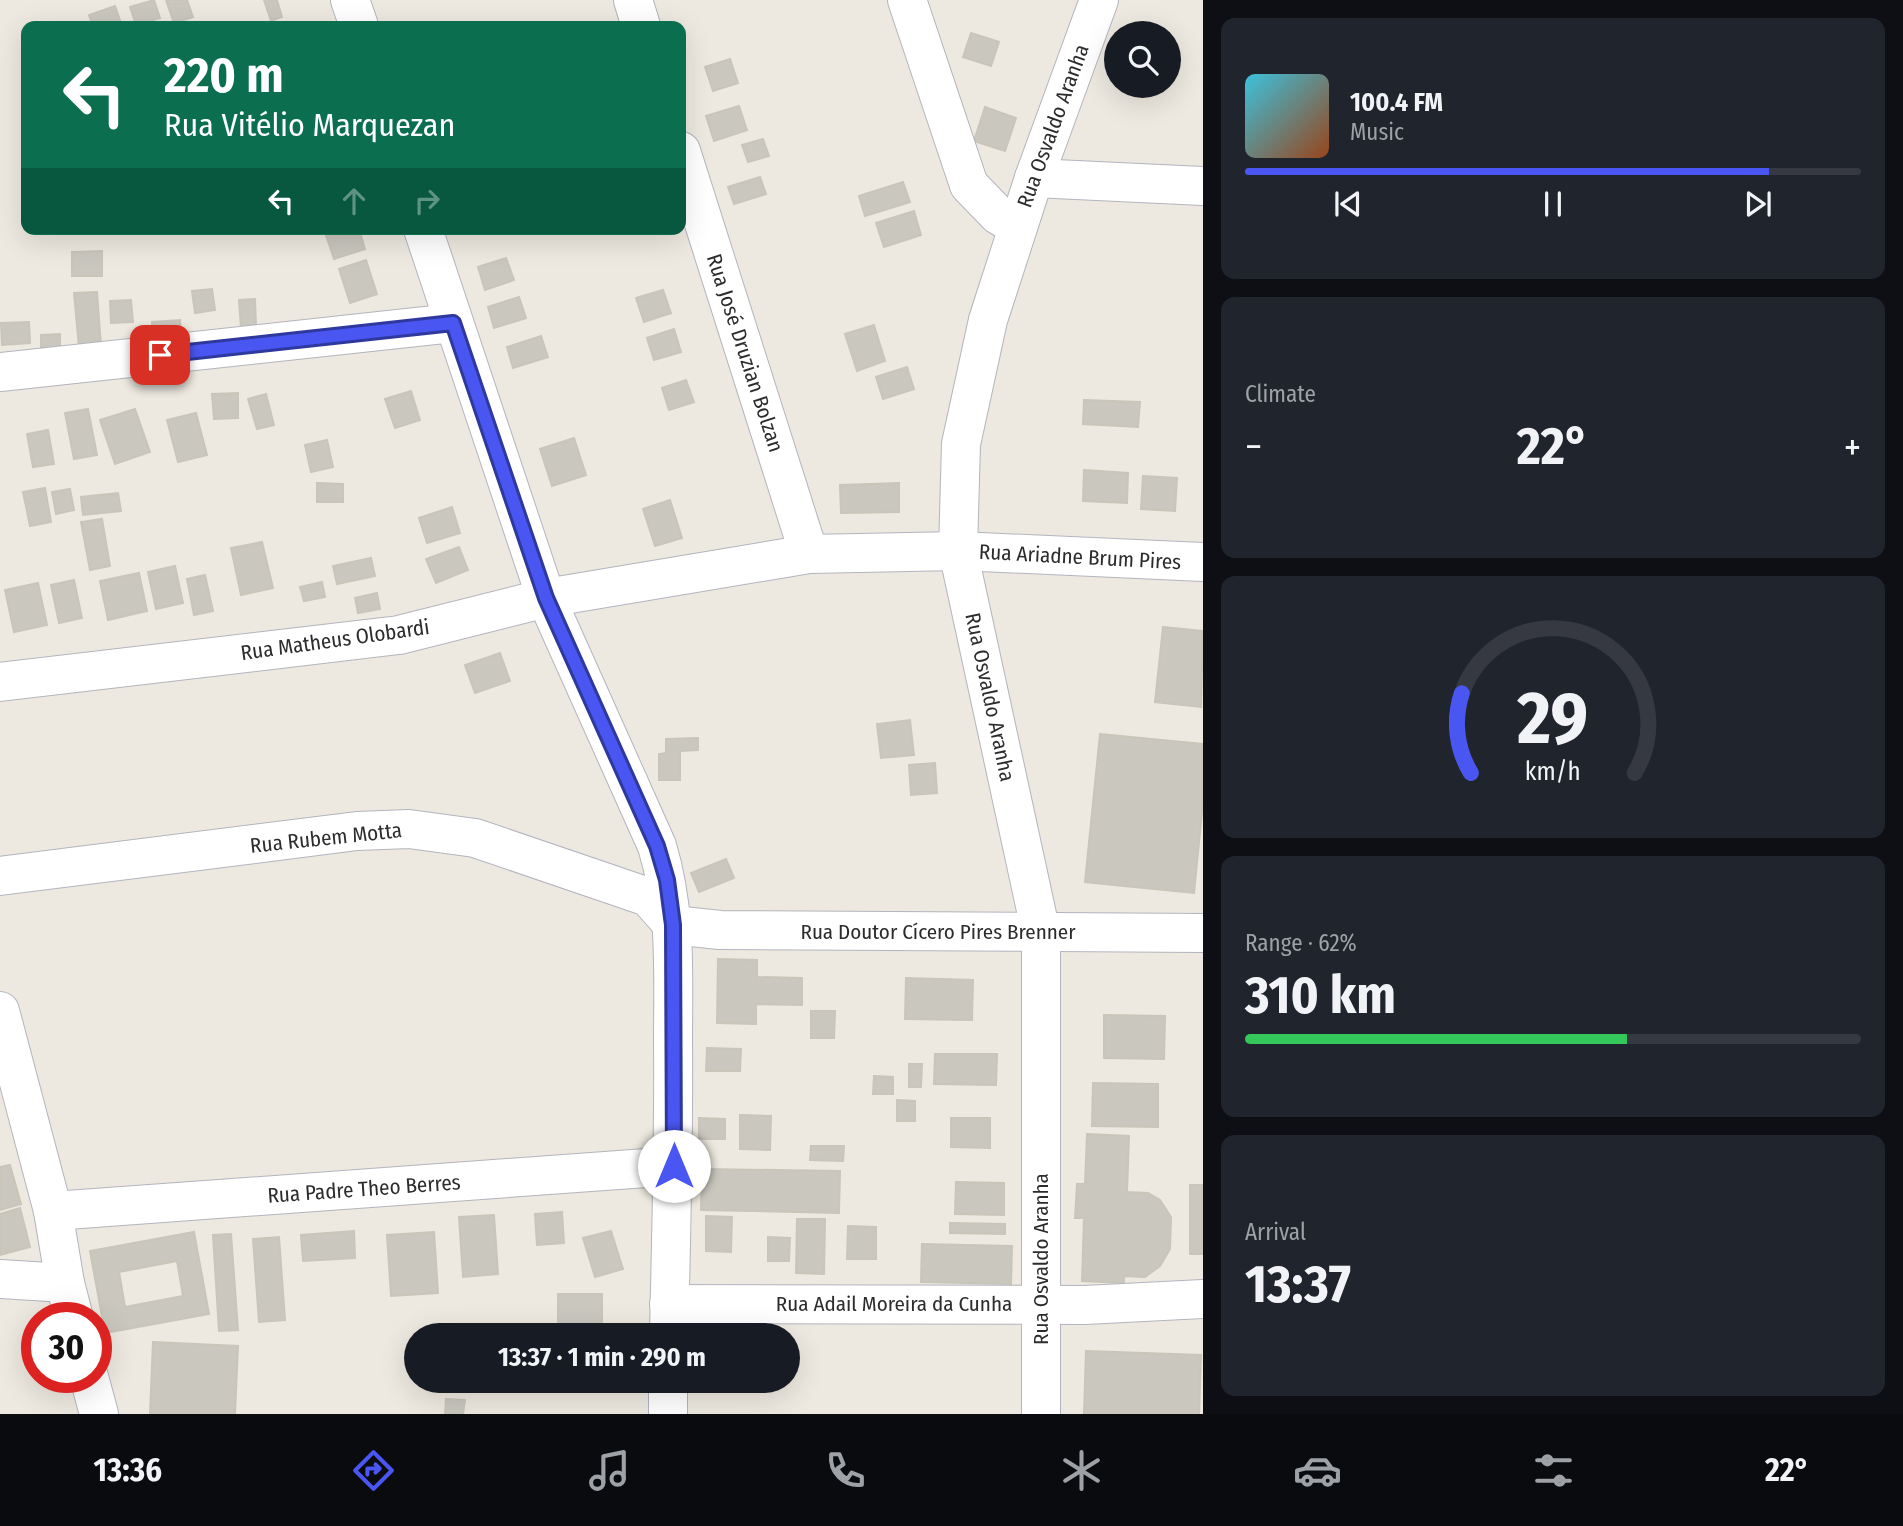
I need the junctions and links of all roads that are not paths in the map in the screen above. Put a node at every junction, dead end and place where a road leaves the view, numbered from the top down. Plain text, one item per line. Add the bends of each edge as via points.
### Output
1 (350, 0) edge
2 (633, 0) edge
3 (907, 0) edge
4 (1099, 0) edge
5 (357, 21) edge
6 (639, 21) edge
7 (686, 167) edge
8 (1034, 178) junction
9 (1203, 186) edge
10 (1018, 227) junction
11 (425, 235) edge
12 (453, 323) junction
13 (0, 372) edge
14 (958, 551) junction
15 (809, 554) junction
16 (1203, 562) edge
17 (546, 598) junction
18 (0, 682) edge
19 (0, 876) edge
20 (673, 925) junction
21 (1041, 933) junction
22 (1203, 933) edge
23 (0, 1011) edge
24 (674, 1166) junction
25 (53, 1211) junction
26 (0, 1279) edge
27 (1203, 1299) edge
28 (69, 1300) edge
29 (1041, 1304) junction
30 (669, 1320) edge
31 (93, 1393) edge
32 (668, 1393) edge
33 (99, 1414) edge
34 (668, 1414) edge
35 (1041, 1414) edge

1 - 5 street
2 - 6 street
3 - 10 street via 969,185 998,215
4 - 8 street, Rua Osvaldo Aranha
7 - 15 street, Rua José Druzian Bolzan
8 - 9 street
8 - 10 street, Rua Osvaldo Aranha
10 - 14 street, Rua Osvaldo Aranha via 988,320 961,444
11 - 12 street
12 - 13 street
12 - 17 street
14 - 15 street, Rua Matheus Olobardi
14 - 16 street, Rua Ariadne Brum Pires
14 - 21 street, Rua Osvaldo Aranha
15 - 17 street, Rua Matheus Olobardi
17 - 18 street, Rua Matheus Olobardi via 399,635
17 - 20 street via 657,846
19 - 20 street, Rua Rubem Motta via 357,831 409,829 475,838 648,897
20 - 21 street, Rua Doutor Cícero Pires Brenner via 720,930
20 - 24 street
21 - 22 street, Rua Doutor Cícero Pires Brenner
21 - 29 street, Rua Osvaldo Aranha
23 - 25 street
24 - 25 street, Rua Padre Theo Berres
24 - 30 street
25 - 28 street
26 - 28 street
27 - 29 street, Rua Adail Moreira da Cunha
29 - 30 street, Rua Adail Moreira da Cunha
29 - 35 street, Rua Osvaldo Aranha
31 - 33 street
32 - 34 street

